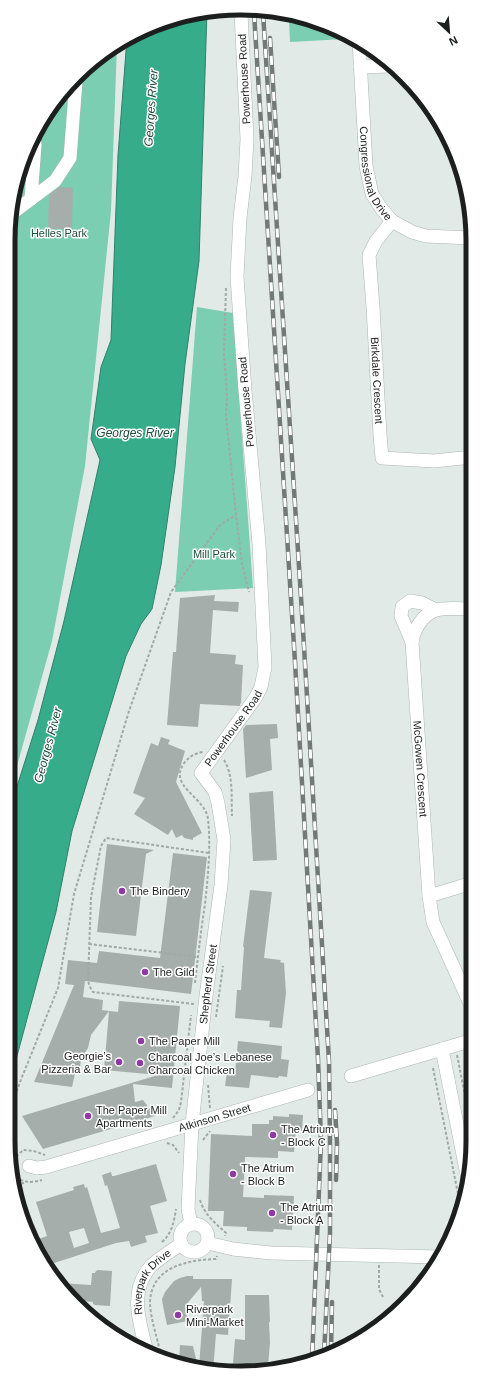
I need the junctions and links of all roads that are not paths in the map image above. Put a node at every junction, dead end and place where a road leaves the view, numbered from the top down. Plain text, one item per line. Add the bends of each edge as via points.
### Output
1 (241, 15) edge
2 (359, 49) edge
3 (383, 66) edge
4 (360, 67) junction
5 (76, 87) edge
6 (34, 150) edge
7 (31, 199) junction
8 (17, 210) edge
9 (392, 220) junction
10 (466, 238) edge
11 (466, 458) edge
12 (466, 609) edge
13 (436, 610) junction
14 (412, 642) junction
15 (201, 773) joint
16 (466, 885) edge
17 (429, 896) junction
18 (466, 995) edge
19 (466, 1042) edge
20 (442, 1049) junction
21 (351, 1076) dead end
22 (308, 1090) dead end
23 (192, 1124) junction
24 (465, 1164) edge
25 (29, 1166) dead end
26 (191, 1224) junction
27 (208, 1243) junction
28 (181, 1244) junction
29 (434, 1257) edge
30 (145, 1345) edge

1 - 15 street, Powerhouse Road via 247,139 237,277 244,390 259,544 265,667 261,687 250,707
2 - 4 street, Congressional Drive
3 - 4 street
4 - 9 street, Congressional Drive via 368,179 372,194
5 - 7 street via 70,158 55,181
6 - 7 street
7 - 8 street
9 - 10 street, Congressional Drive via 412,232 426,236
9 - 11 street, Birkdale Crescent via 376,241 370,255 382,458 434,461
12 - 13 street, McGowen Crescent
13 - 14 street, McGowen Crescent via 418,626
13 - 14 street, McGowen Crescent via 410,600 402,607 401,616
14 - 17 street, McGowen Crescent
15 - 23 street, Shepherd Street via 215,792 224,840 221,885 205,957 205,1004
16 - 17 street
17 - 18 street, McGowen Crescent via 433,922
19 - 20 street
20 - 21 street
20 - 24 street
22 - 23 street, Atkinson Street
23 - 25 street, Atkinson Street via 46,1167
23 - 26 street, Shepherd Street via 188,1209
26 - 27 street via 203,1227 208,1234
26 - 28 street via 183,1230
27 - 28 street via 203,1250 195,1253 186,1250
27 - 29 street via 271,1253
28 - 30 street, Riverpark Drive via 151,1266 139,1289 137,1306

